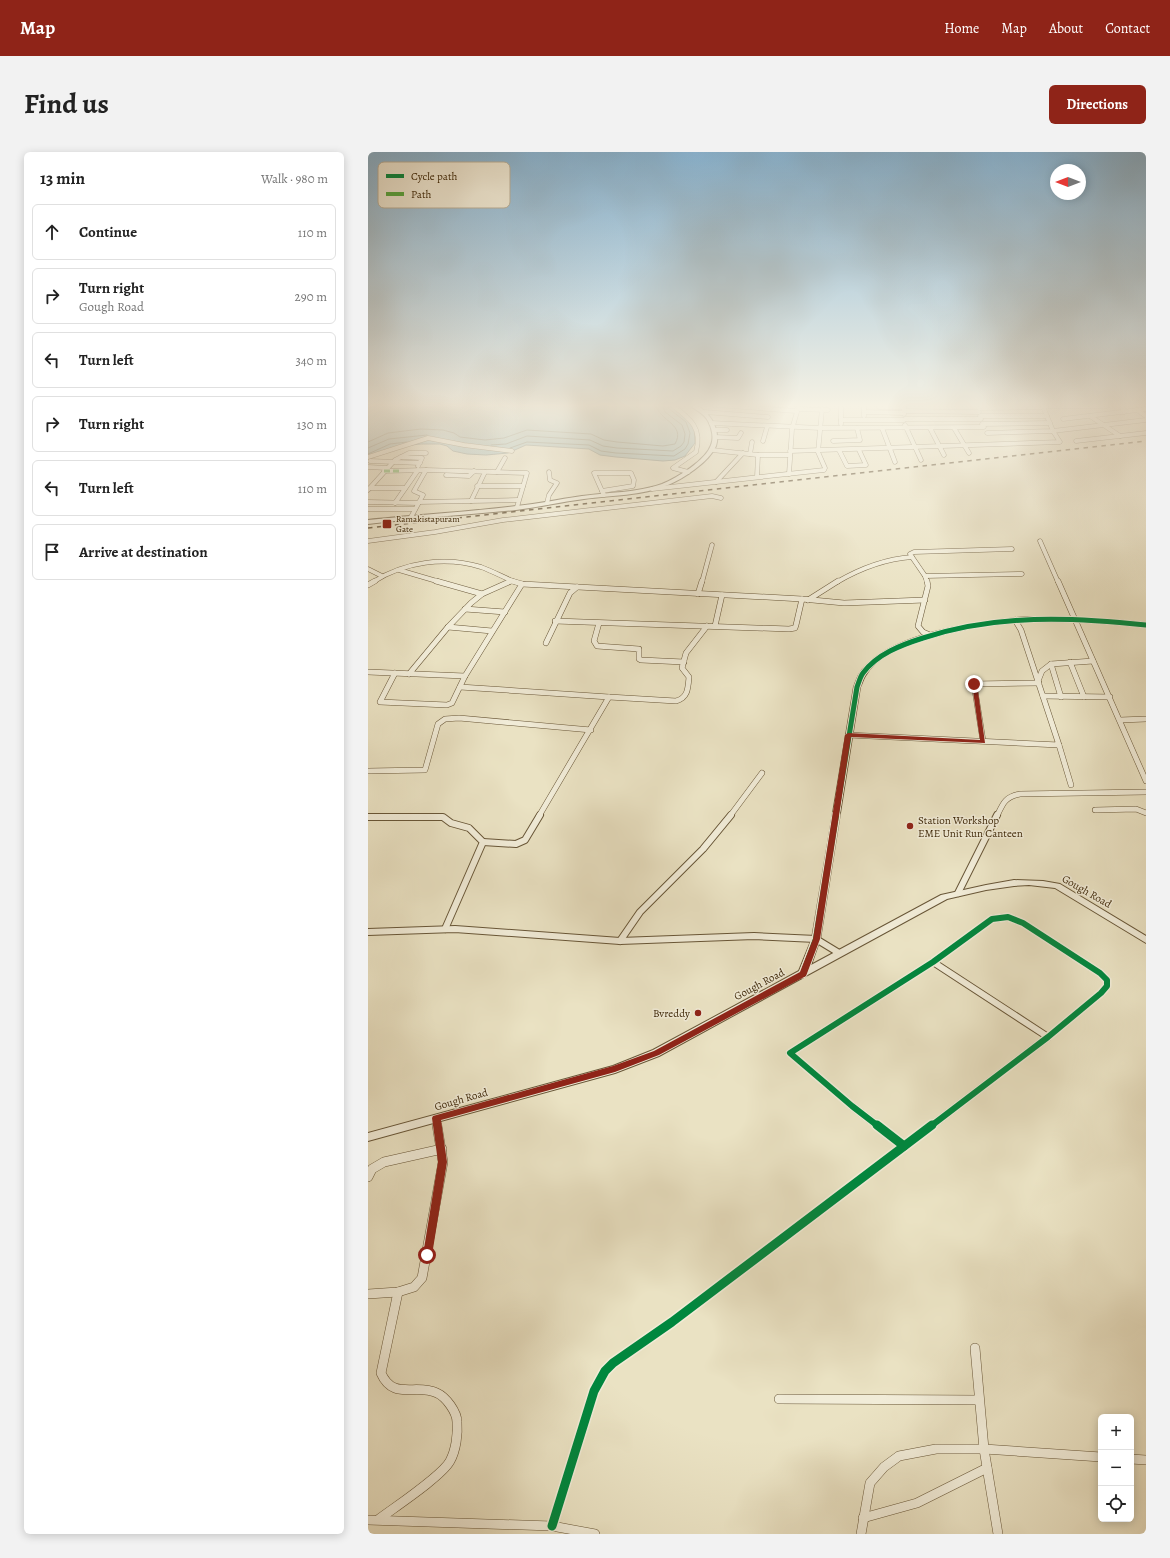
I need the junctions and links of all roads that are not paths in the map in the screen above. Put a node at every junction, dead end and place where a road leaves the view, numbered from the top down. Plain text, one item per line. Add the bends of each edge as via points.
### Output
1 (376, 468) edge
2 (499, 468) edge
3 (675, 468) edge
4 (692, 468) edge
5 (729, 468) edge
6 (757, 468) edge
7 (789, 468) edge
8 (826, 468) edge
9 (385, 470) junction
10 (416, 470) junction
11 (426, 470) junction
12 (474, 471) junction
13 (485, 472) junction
14 (497, 472) junction
15 (549, 472) dead end
16 (688, 472) junction
17 (788, 474) junction
18 (446, 475) dead end
19 (757, 477) junction
20 (368, 482) edge
21 (375, 482) junction
22 (716, 482) junction
23 (477, 486) junction
24 (523, 486) junction
25 (405, 488) junction
26 (369, 489) edge
27 (648, 489) junction
28 (603, 493) junction
29 (721, 498) dead end
30 (518, 500) junction
31 (470, 501) junction
32 (368, 502) edge
33 (419, 502) junction
34 (393, 503) junction
35 (547, 503) junction
36 (516, 508) junction
37 (368, 509) edge
38 (386, 509) junction
39 (416, 509) junction
40 (411, 517) junction
41 (368, 522) edge
42 (368, 541) edge
43 (1040, 541) dead end
44 (712, 545) dead end
45 (1012, 549) dead end
46 (912, 557) junction
47 (398, 569) junction
48 (368, 570) edge
49 (1022, 574) dead end
50 (382, 576) junction
51 (925, 576) junction
52 (511, 581) junction
53 (522, 584) junction
54 (368, 585) edge
55 (579, 587) junction
56 (482, 594) junction
57 (698, 594) junction
58 (722, 595) junction
59 (802, 599) junction
60 (808, 600) junction
61 (925, 600) junction
62 (465, 609) junction
63 (505, 612) junction
64 (1075, 619) junction
65 (1015, 620) junction
66 (555, 621) junction
67 (599, 623) junction
68 (1146, 625) edge
69 (707, 626) junction
70 (715, 626) junction
71 (448, 627) junction
72 (492, 631) junction
73 (930, 635) junction
74 (546, 643) dead end
75 (1093, 660) junction
76 (684, 662) junction
77 (1070, 662) junction
78 (1051, 664) junction
79 (368, 672) edge
80 (395, 673) junction
81 (409, 674) junction
82 (465, 676) junction
83 (1038, 682) junction
84 (460, 687) junction
85 (1043, 696) junction
86 (608, 697) junction
87 (1061, 697) junction
88 (1084, 697) junction
89 (1110, 697) junction
90 (1146, 719) edge
91 (1120, 720) junction
92 (591, 730) junction
93 (848, 735) junction
94 (983, 741) junction
95 (1059, 745) junction
96 (368, 771) edge
97 (762, 773) dead end
98 (1146, 781) edge
99 (1071, 785) dead end
100 (1146, 792) edge
101 (1095, 810) dead end
102 (1146, 813) edge
103 (368, 817) edge
104 (483, 842) junction
105 (958, 893) junction
106 (445, 929) junction
107 (368, 932) edge
108 (816, 939) junction
109 (1146, 940) edge
110 (620, 941) junction
111 (839, 953) junction
112 (933, 962) junction
113 (803, 974) junction
114 (1048, 1037) junction
115 (436, 1118) junction
116 (368, 1137) edge
117 (904, 1146) junction
118 (442, 1149) junction
119 (368, 1177) edge
120 (398, 1292) junction
121 (368, 1294) edge
122 (975, 1348) dead end
123 (779, 1399) dead end
124 (979, 1400) junction
125 (984, 1449) junction
126 (1098, 1457) edge
127 (1134, 1459) edge
128 (1146, 1460) edge
129 (987, 1468) junction
130 (863, 1518) junction
131 (379, 1519) junction
132 (368, 1520) edge
133 (552, 1526) junction
134 (595, 1534) edge
135 (861, 1534) edge
136 (998, 1534) edge

1 - 9 street
2 - 14 street
3 - 16 street
4 - 16 street
5 - 22 street
6 - 19 street
7 - 17 street
8 - 17 street
9 - 10 street
9 - 21 street
10 - 11 street
10 - 25 street
11 - 12 street
11 - 33 street via 414,491 423,494
12 - 13 street
12 - 18 street via 469,476
13 - 14 street
13 - 23 street
14 - 24 street via 527,473
15 - 35 street via 550,480 557,483 548,495
16 - 27 street via 665,484
17 - 19 street
19 - 22 street
20 - 21 street
21 - 26 street
22 - 27 street
23 - 24 street
23 - 31 street
24 - 30 street
25 - 26 street
25 - 34 street
27 - 28 street
28 - 28 street via 594,473 630,473 634,480 633,486
28 - 35 street
29 - 42 street via 712,496 566,512
30 - 31 street
30 - 36 street
31 - 33 street
32 - 34 street
33 - 34 street
33 - 39 street
34 - 38 street
35 - 36 street
36 - 40 street
37 - 38 street
38 - 39 street
39 - 40 street
40 - 41 street
43 - 64 street
44 - 57 street
45 - 46 street via 914,552 910,554
46 - 51 street via 916,565 924,570
46 - 60 street via 896,557 873,562
47 - 50 street
47 - 52 street via 427,564 463,563 496,572
47 - 56 street
48 - 50 street
49 - 51 street
50 - 54 street
51 - 61 street via 928,586
52 - 53 street
52 - 56 street
53 - 55 street
53 - 63 street
55 - 57 street
55 - 66 street via 570,593
56 - 62 street
57 - 58 street
58 - 59 street
58 - 70 street
59 - 60 street
59 - 70 street via 795,628
60 - 61 street via 844,603
61 - 73 street via 918,626
62 - 63 street
62 - 71 street
63 - 72 street
64 - 65 street
64 - 68 street
64 - 75 street
65 - 73 street via 978,624
65 - 83 street via 1021,630
66 - 67 street
66 - 74 street
67 - 69 street
67 - 76 street via 594,641 597,646 637,649 641,660
69 - 70 street
69 - 76 street via 686,653
71 - 72 street
71 - 81 street
72 - 82 street
73 - 93 street via 882,655 862,674
75 - 77 street
75 - 89 street
76 - 86 street via 682,668 689,677 687,695 683,699 676,701
77 - 78 street
77 - 88 street
78 - 83 street via 1042,671
78 - 87 street
79 - 80 street
80 - 81 street
80 - 84 street via 380,699 382,703 447,705 452,703
81 - 82 street
82 - 84 street
83 - 85 street
83 - 94 street via 974,684
84 - 86 street
85 - 87 street
85 - 95 street
86 - 92 street
87 - 88 street
88 - 89 street
89 - 91 street
90 - 91 street
91 - 98 street
92 - 96 street via 459,718 445,719 438,724 425,770
92 - 104 street via 525,840 516,844
93 - 94 street
93 - 108 street
94 - 95 street
95 - 99 street
97 - 110 street via 703,849 640,912
100 - 105 street via 1010,796 1004,802
101 - 102 street via 1136,809
103 - 104 street via 443,816 451,823 469,828
104 - 106 street
105 - 109 street, Gough Road via 1014,882 1038,882 1057,886
105 - 111 street, Gough Road via 944,897
106 - 107 street
106 - 110 street
108 - 110 street via 754,936
108 - 111 street
108 - 113 street
111 - 113 street, Gough Road
112 - 114 street
112 - 114 street via 992,919 1005,916 1023,923 1100,973 1107,980 1107,986
112 - 117 street via 790,1053
113 - 115 street, Gough Road via 656,1053 615,1069
114 - 117 street
115 - 116 street, Gough Road
115 - 118 street
117 - 133 street via 609,1367 594,1391
118 - 119 street via 384,1162 372,1169
118 - 120 street via 443,1162 422,1278 414,1287
120 - 121 street
120 - 131 street via 381,1373 384,1382 397,1389 424,1390 444,1396 456,1415 457,1426 451,1460 444,1470
122 - 124 street
123 - 124 street
124 - 125 street
125 - 126 street
125 - 129 street
125 - 130 street via 936,1449 899,1456 884,1466 870,1483
127 - 128 street
129 - 130 street via 917,1503
129 - 136 street
130 - 135 street
131 - 132 street
131 - 133 street
133 - 134 street

